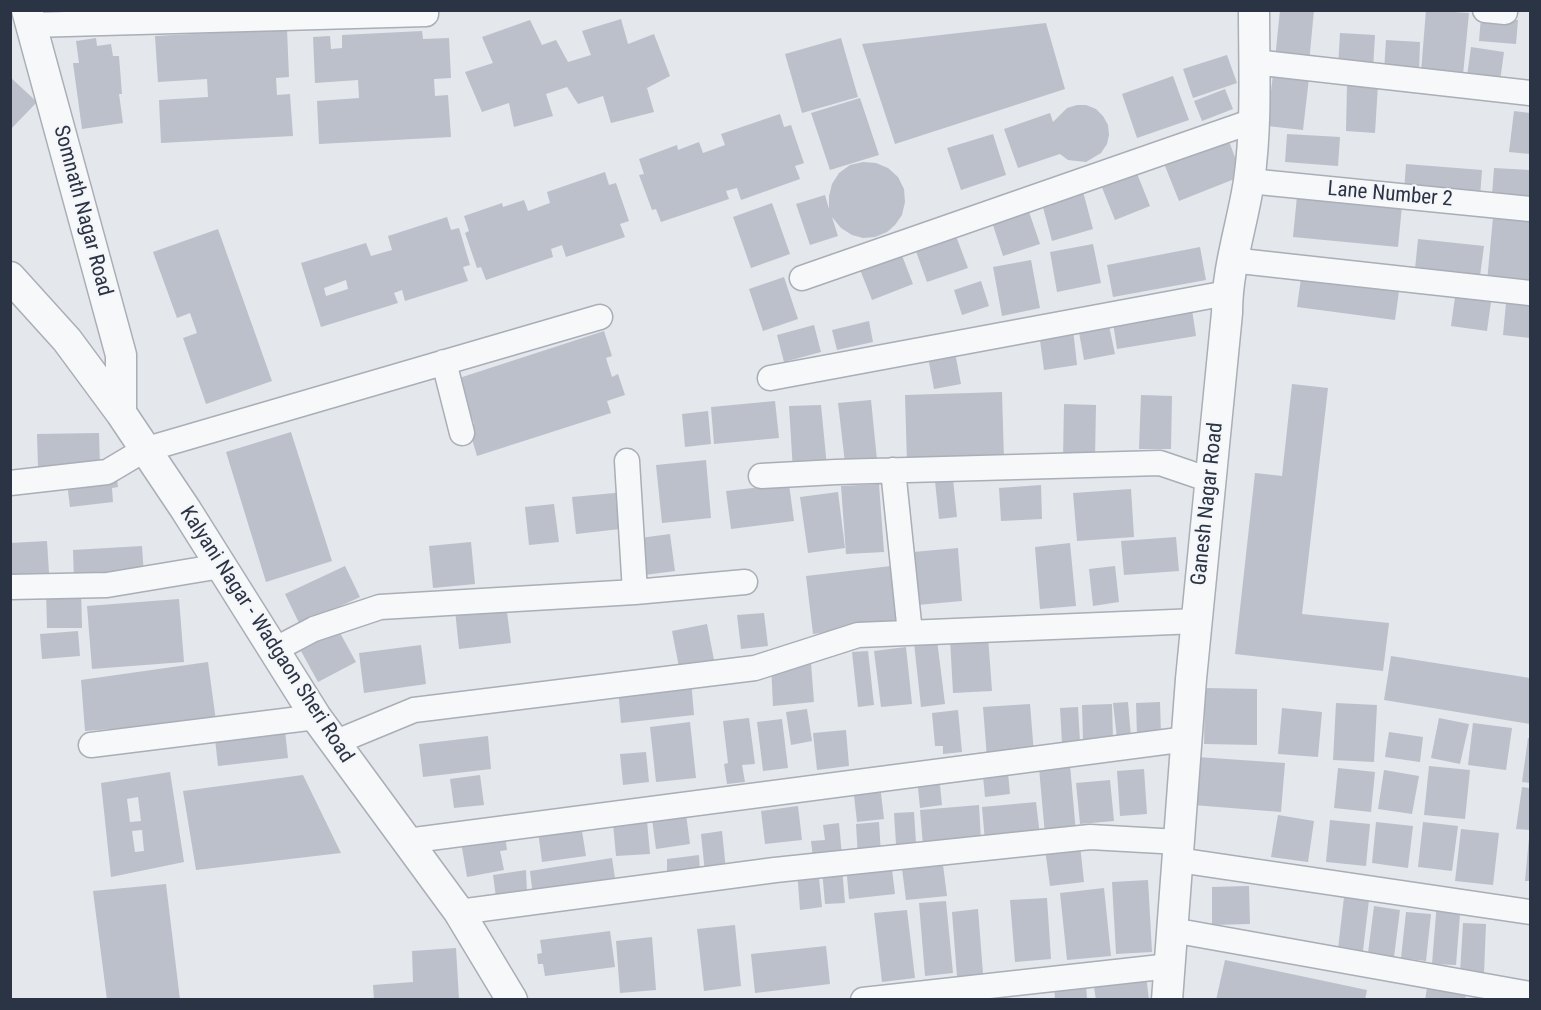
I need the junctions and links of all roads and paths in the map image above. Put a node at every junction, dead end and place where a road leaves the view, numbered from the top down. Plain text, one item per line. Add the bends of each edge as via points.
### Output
1 (426, 10) edge
2 (1254, 10) edge
3 (163, 16) edge
4 (29, 18) edge
5 (1254, 62) junction
6 (1530, 93) edge
7 (1253, 121) junction
8 (1249, 182) junction
9 (1530, 208) edge
10 (1231, 260) junction
11 (10, 277) edge
12 (802, 278) dead end
13 (1227, 293) junction
14 (1530, 293) edge
15 (600, 317) dead end
16 (444, 362) junction
17 (770, 378) dead end
18 (121, 413) junction
19 (462, 433) dead end
20 (144, 450) junction
21 (627, 462) dead end
22 (893, 470) junction
23 (761, 476) dead end
24 (1210, 480) junction
25 (10, 483) edge
26 (221, 566) junction
27 (746, 582) dead end
28 (10, 587) edge
29 (635, 592) junction
30 (1197, 621) junction
31 (910, 633) junction
32 (273, 650) junction
33 (316, 717) junction
34 (1187, 739) junction
35 (334, 743) junction
36 (91, 745) dead end
37 (407, 842) junction
38 (1178, 851) junction
39 (459, 912) junction
40 (1530, 912) edge
41 (1172, 930) junction
42 (1170, 966) junction
43 (1530, 994) edge
44 (512, 999) edge
45 (864, 999) edge
46 (1167, 999) edge

1 - 3 street via 426,14
2 - 5 street, Ganesh Nagar Road
3 - 4 street
4 - 18 street, Somnath Nagar Road via 121,355
5 - 6 street
5 - 7 street, Ganesh Nagar Road
7 - 8 street, Ganesh Nagar Road
7 - 12 street
8 - 9 street, Lane Number 2
8 - 10 street, Ganesh Nagar Road
10 - 13 street, Ganesh Nagar Road
10 - 14 street
11 - 18 street, Kalyani Nagar - Wadgaon Sheri Road via 67,340
13 - 17 street
13 - 24 street, Ganesh Nagar Road
15 - 16 street
16 - 19 street
16 - 20 street
18 - 20 street, Kalyani Nagar - Wadgaon Sheri Road
20 - 25 street via 107,472
20 - 26 street, Kalyani Nagar - Wadgaon Sheri Road
21 - 29 street
22 - 23 street
22 - 24 street via 1160,463
22 - 31 street
24 - 30 street, Ganesh Nagar Road
26 - 28 street via 107,585
26 - 32 street, Kalyani Nagar - Wadgaon Sheri Road
27 - 29 street
29 - 32 street via 380,607 315,629
30 - 31 street
30 - 34 street, Ganesh Nagar Road
31 - 35 street via 858,635 754,668 414,710
32 - 33 street, Kalyani Nagar - Wadgaon Sheri Road
33 - 35 street, Kalyani Nagar - Wadgaon Sheri Road
33 - 36 street
34 - 37 street
34 - 38 street, Ganesh Nagar Road
35 - 37 street, Kalyani Nagar - Wadgaon Sheri Road
37 - 39 street, Kalyani Nagar - Wadgaon Sheri Road
38 - 39 street via 1090,837 775,870
38 - 40 street
38 - 41 street, Ganesh Nagar Road
39 - 44 street, Kalyani Nagar - Wadgaon Sheri Road
41 - 42 street, Ganesh Nagar Road
41 - 43 street
42 - 45 street
42 - 46 street, Ganesh Nagar Road

